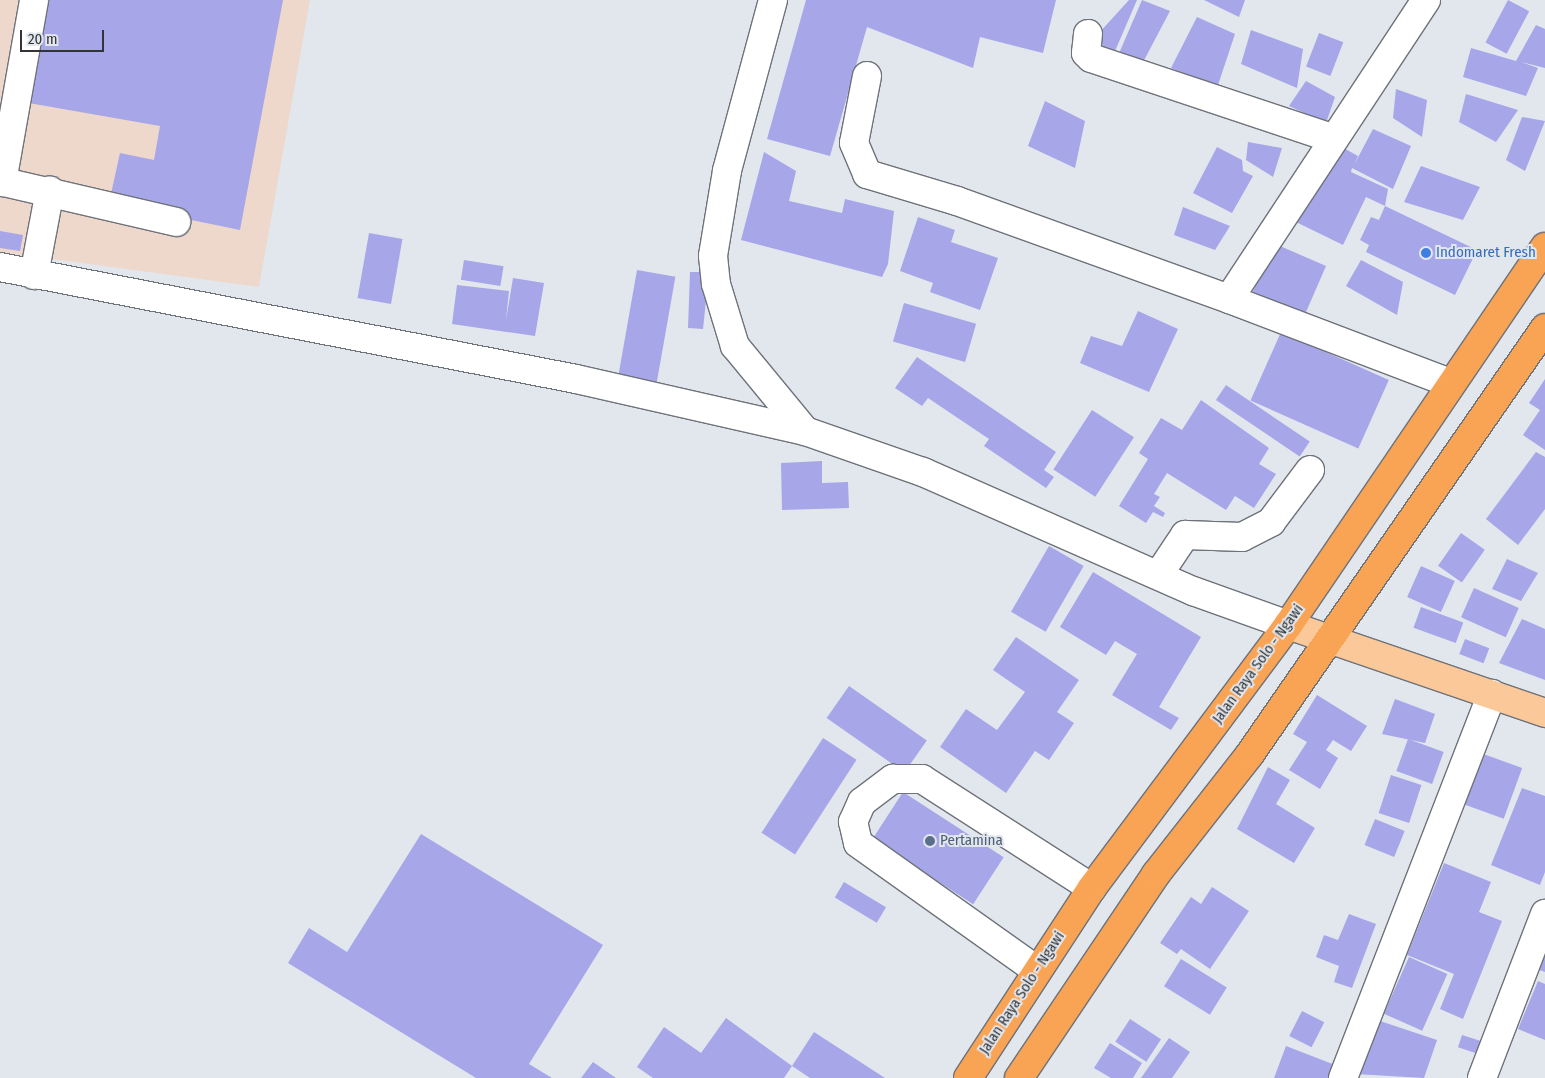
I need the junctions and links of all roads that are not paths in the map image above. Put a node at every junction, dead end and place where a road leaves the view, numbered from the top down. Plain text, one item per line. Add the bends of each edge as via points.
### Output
1 (34, 0) edge
2 (773, 0) edge
3 (1426, 0) edge
4 (1088, 34) dead end
5 (867, 76) dead end
6 (1331, 138) junction
7 (1, 181) edge
8 (50, 190) junction
9 (176, 222) dead end
10 (1545, 247) edge
11 (0, 267) edge
12 (34, 274) junction
13 (1228, 299) junction
14 (1545, 328) edge
15 (1450, 383) junction
16 (805, 431) junction
17 (1310, 470) dead end
18 (1159, 574) junction
19 (1288, 626) junction
20 (1332, 638) junction
21 (1492, 694) junction
22 (1545, 713) edge
23 (1092, 888) junction
24 (1545, 914) edge
25 (1035, 970) junction
26 (968, 1078) edge
27 (1019, 1078) edge
28 (1342, 1078) edge
29 (1482, 1078) edge

1 - 7 street
2 - 16 street via 728,171 713,256 720,300 735,346
3 - 6 street
4 - 6 street via 1086,53 1091,58
5 - 13 street via 854,143 867,174 957,201
6 - 13 street
7 - 8 street
8 - 9 street
8 - 12 street
10 - 15 highway, Jalan Raya Solo - Ngawi
11 - 12 street
12 - 16 street via 576,379
13 - 15 street
14 - 20 highway
15 - 19 highway, Jalan Raya Solo - Ngawi
16 - 18 street via 923,472
17 - 18 street via 1264,527 1242,537 1185,535
18 - 19 street
19 - 20 main road
19 - 23 highway, Jalan Raya Solo - Ngawi
20 - 21 main road
20 - 27 highway via 1156,874
21 - 22 main road
21 - 28 street
23 - 25 highway, Jalan Raya Solo - Ngawi
23 - 25 street via 922,778 893,779 862,802 853,822 858,843
24 - 29 street
25 - 26 highway, Jalan Raya Solo - Ngawi

